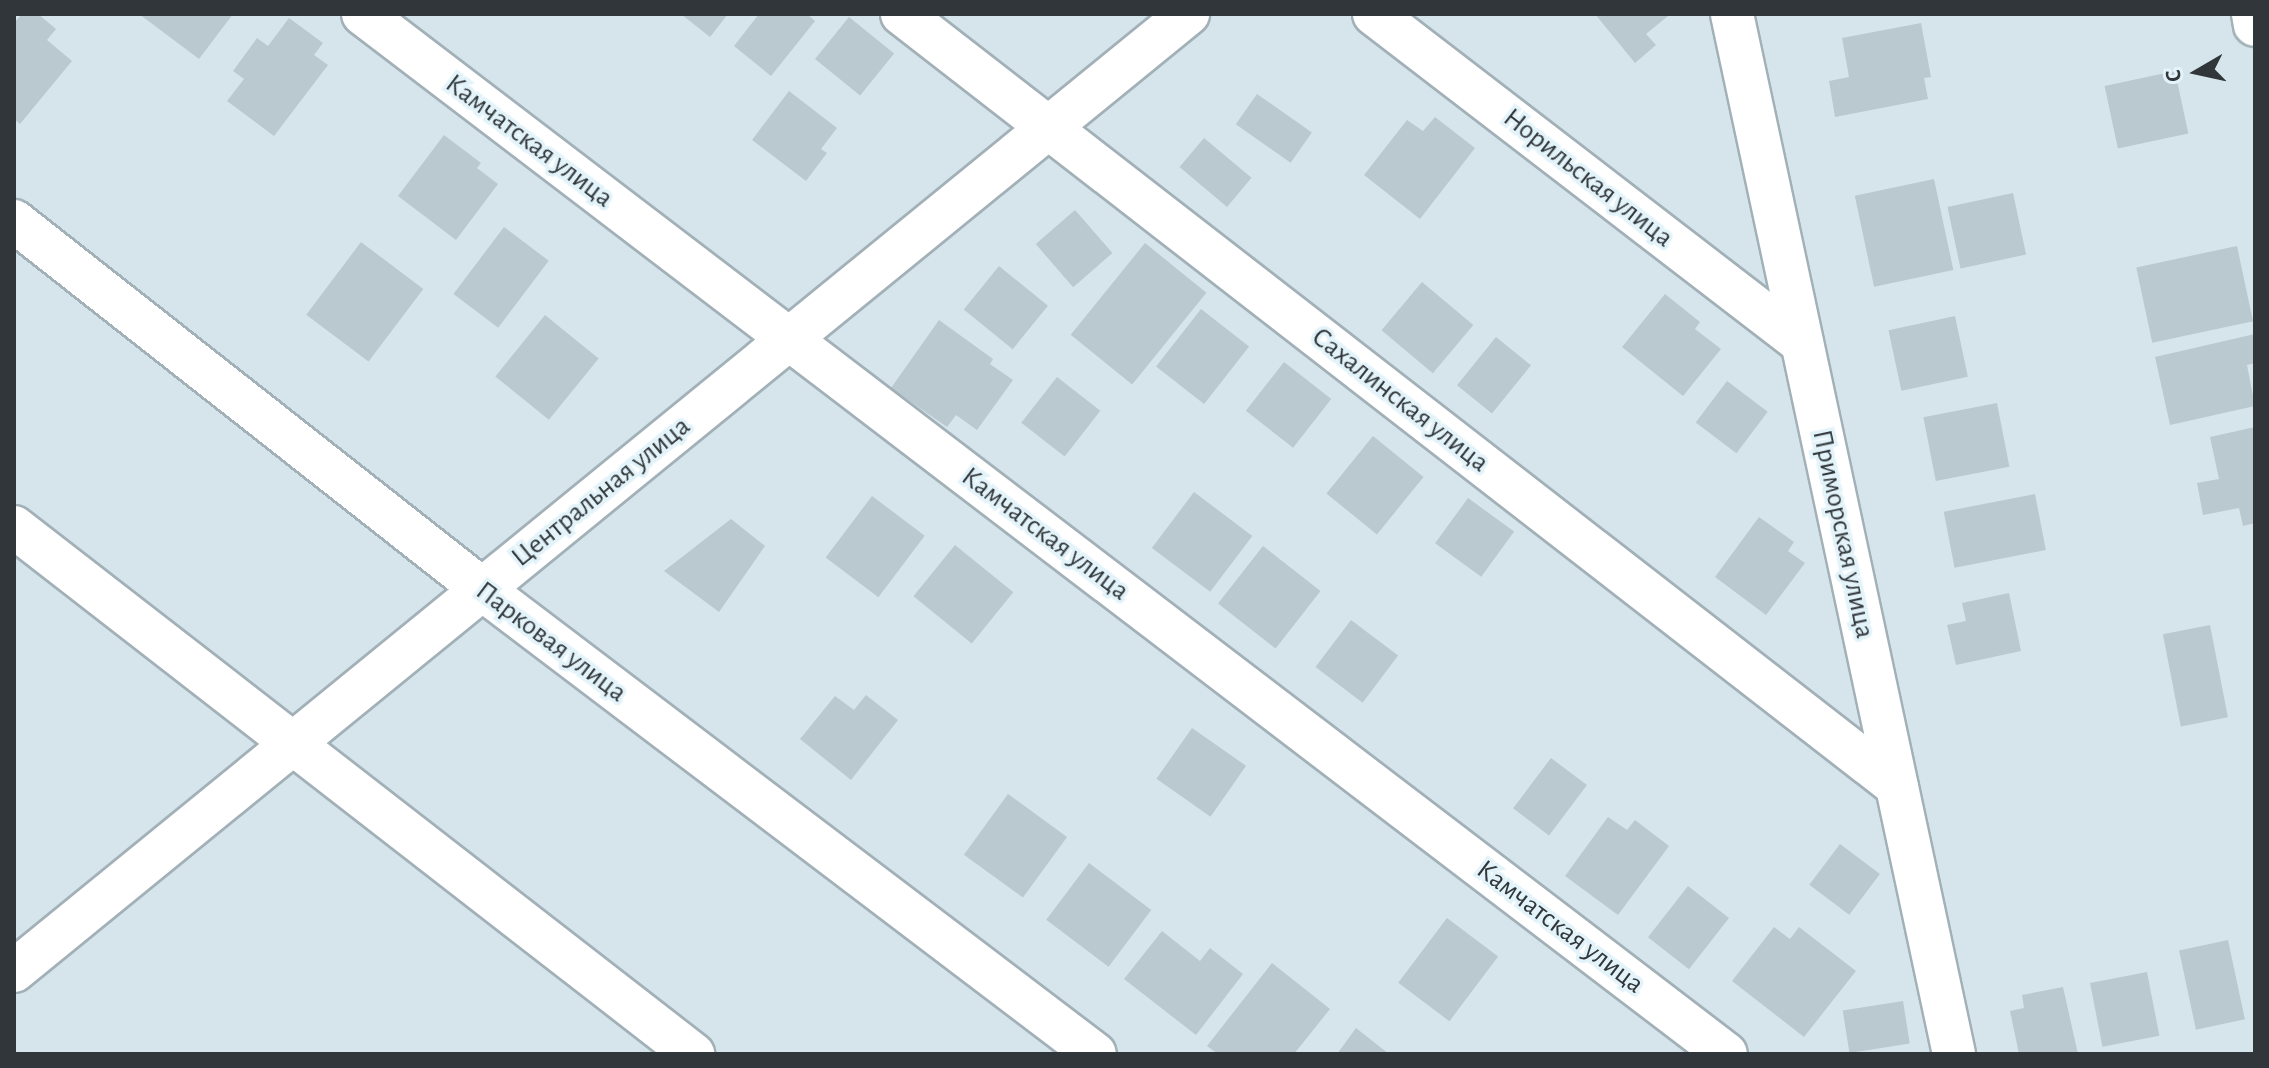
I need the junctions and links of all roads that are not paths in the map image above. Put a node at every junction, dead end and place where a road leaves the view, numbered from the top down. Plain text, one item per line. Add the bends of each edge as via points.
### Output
1 (363, 14) edge
2 (902, 14) edge
3 (1188, 14) edge
4 (1374, 14) edge
5 (1732, 14) edge
6 (2253, 14) edge
7 (2255, 25) edge
8 (1050, 127) junction
9 (14, 221) edge
10 (789, 339) junction
11 (1802, 343) junction
12 (14, 527) edge
13 (482, 589) junction
14 (294, 743) junction
15 (1897, 786) junction
16 (14, 971) edge
17 (693, 1054) edge
18 (1095, 1054) edge
19 (1726, 1054) edge
20 (1954, 1054) edge

1 - 10 street, Камчатская улица
2 - 8 street, Сахалинская улица
3 - 8 street, Центральная улица
4 - 11 street, Норильская улица
5 - 11 street, Приморская улица
6 - 7 street
8 - 10 street, Центральная улица
8 - 15 street, Сахалинская улица
9 - 13 street, Парковая улица
10 - 13 street, Центральная улица
10 - 19 street, Камчатская улица
11 - 15 street, Приморская улица
12 - 14 street
13 - 14 street, Центральная улица
13 - 18 street, Парковая улица
14 - 16 street, Центральная улица
14 - 17 street
15 - 20 street, Приморская улица

